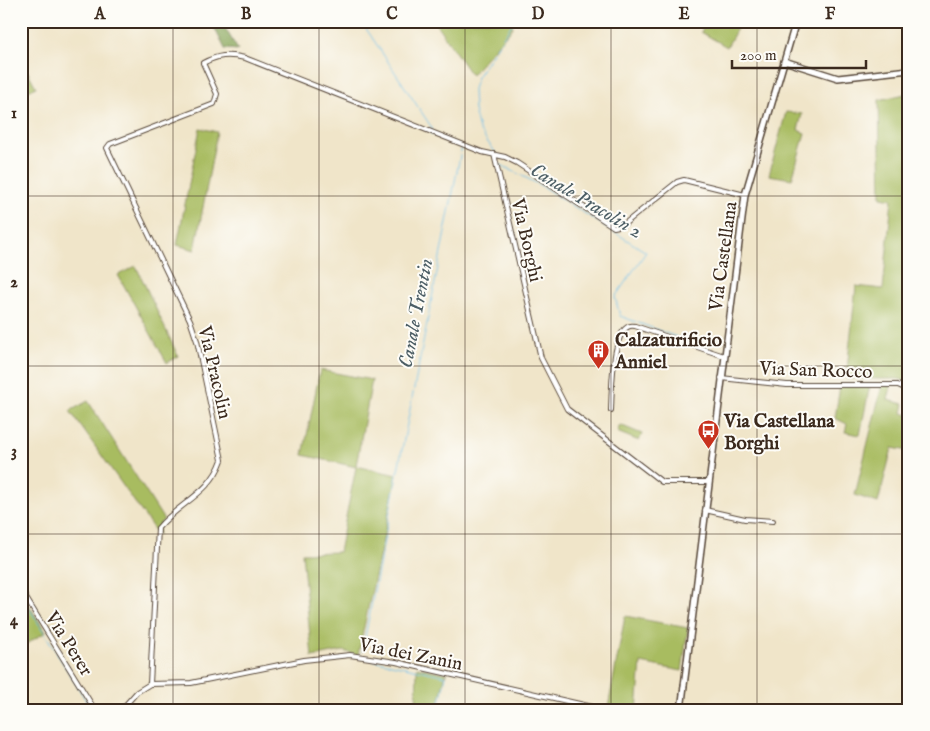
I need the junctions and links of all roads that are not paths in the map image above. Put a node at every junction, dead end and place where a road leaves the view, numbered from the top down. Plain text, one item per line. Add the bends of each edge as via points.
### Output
1 (796, 21) edge
2 (784, 61) junction
3 (909, 70) edge
4 (494, 154) junction
5 (745, 195) junction
6 (724, 356) junction
7 (721, 378) junction
8 (909, 390) edge
9 (610, 410) dead end
10 (709, 482) junction
11 (705, 510) junction
12 (773, 521) dead end
13 (21, 590) edge
14 (150, 684) junction
15 (95, 710) edge
16 (121, 710) edge
17 (606, 710) edge
18 (681, 710) edge

1 - 2 main road, Via Castellana
2 - 3 main road via 838,78
2 - 5 main road, Via Castellana
4 - 5 street via 517,163 614,227 623,224 684,180
4 - 10 street, Via Borghi via 541,358 567,408 662,482
4 - 14 street, Via Pracolin via 229,54 203,63 217,94 214,104 110,144 108,148 192,327 222,460 216,476 202,491 168,516 158,528
5 - 6 main road, Via Castellana
6 - 7 main road, Via Castellana
6 - 9 street via 635,326 625,327 617,342
7 - 8 street, Via San Rocco via 787,385 898,385
7 - 10 main road, Via Castellana
10 - 11 main road, Via Castellana
11 - 12 street
11 - 18 main road, Via Castellana
13 - 15 street, Via Perer
14 - 16 street via 137,692
14 - 17 street, Via dei Zanin via 191,683 304,660 350,655 396,662

